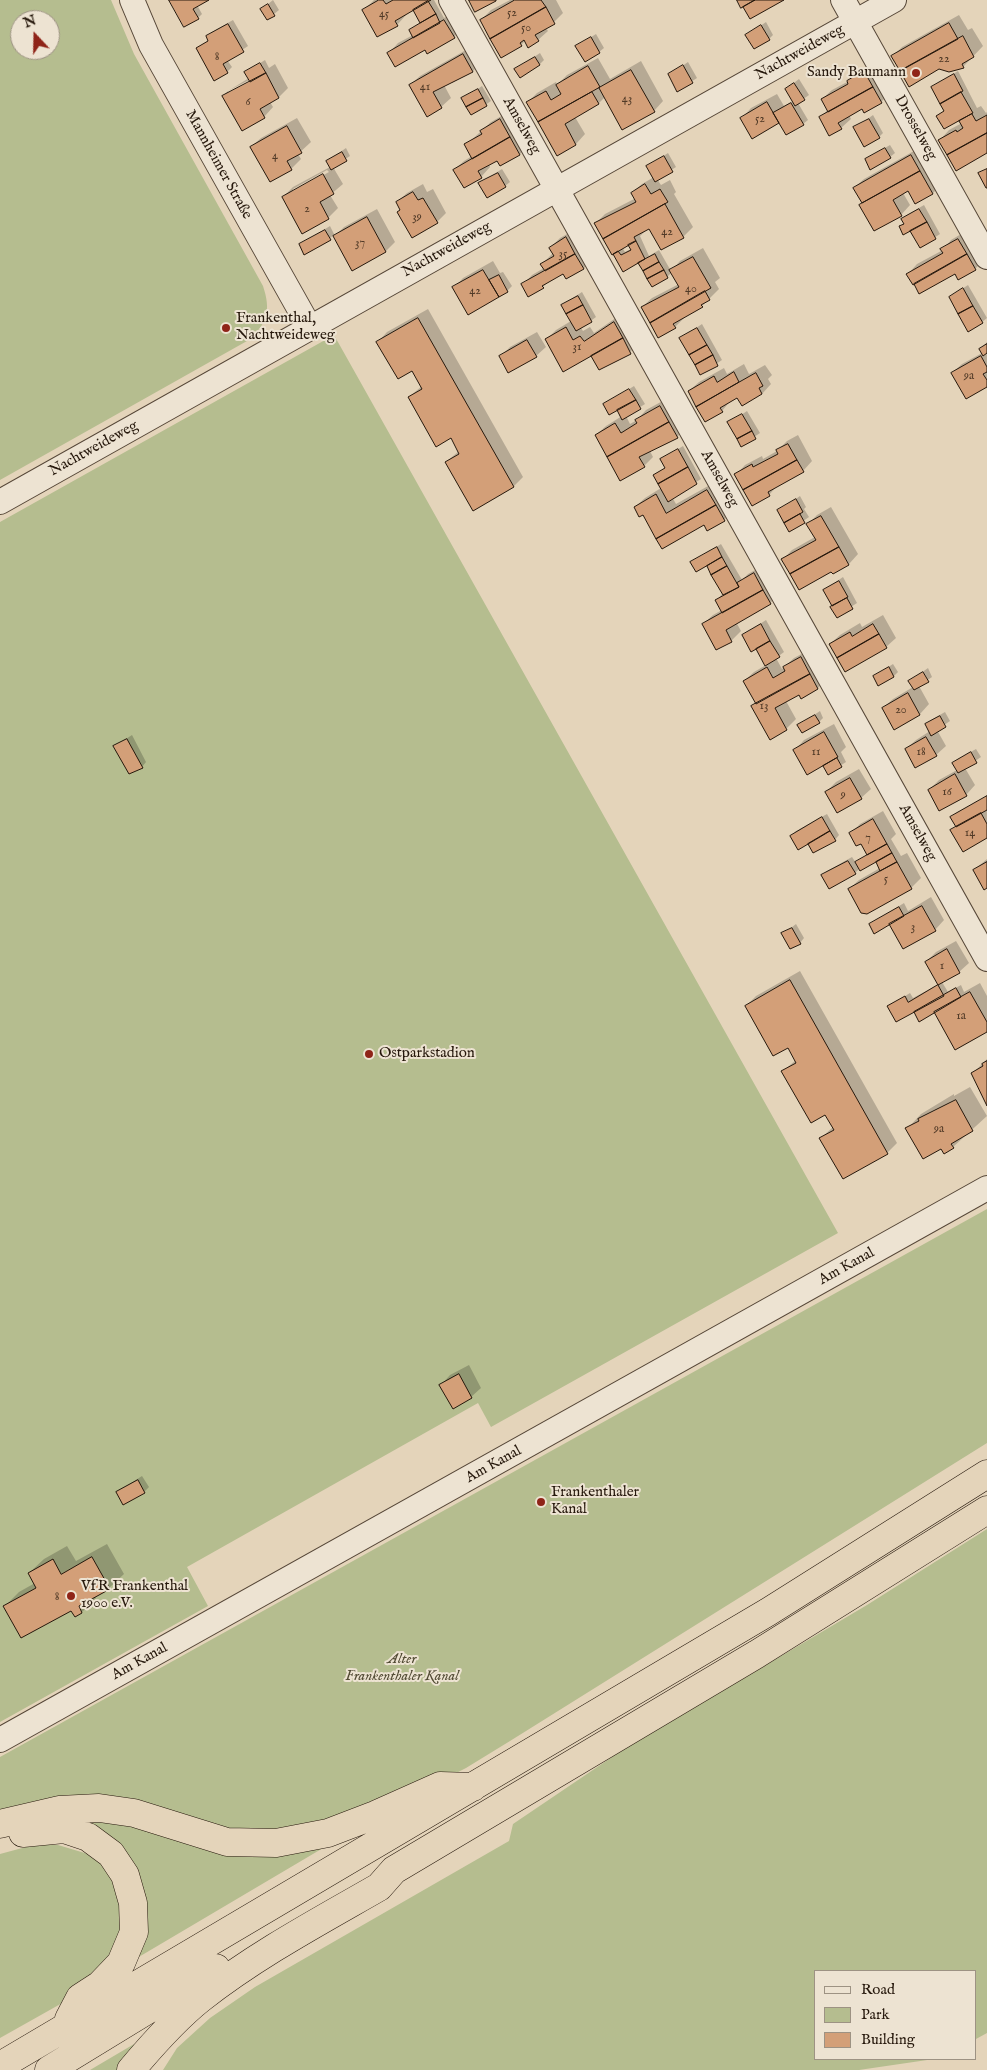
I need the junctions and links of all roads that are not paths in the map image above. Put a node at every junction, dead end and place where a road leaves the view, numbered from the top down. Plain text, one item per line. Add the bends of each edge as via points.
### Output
1 (132, 0) edge
2 (451, 0) edge
3 (843, 0) edge
4 (894, 0) edge
5 (855, 22) junction
6 (556, 188) junction
7 (987, 257) edge
8 (310, 328) junction
9 (0, 502) edge
10 (987, 959) edge
11 (987, 1188) edge
12 (987, 1474) edge
13 (987, 1510) edge
14 (0, 1740) edge
15 (474, 1787) junction
16 (0, 1824) edge
17 (0, 1840) edge
18 (394, 1870) junction
19 (63, 2029) junction
20 (0, 2066) edge
21 (49, 2070) edge
22 (131, 2070) edge

1 - 8 street, Mannheimer Straße via 150,46
2 - 6 street, Amselweg
3 - 5 street, Drosselweg
4 - 5 street, Nachtweideweg
5 - 6 street, Nachtweideweg
5 - 7 street, Drosselweg
6 - 8 street, Nachtweideweg
6 - 10 street, Amselweg
8 - 9 street, Nachtweideweg
11 - 14 street, Am Kanal
12 - 15 highway via 768,1612
13 - 18 highway via 757,1654
15 - 16 highway via 440,1786 328,1833 276,1844 226,1842 134,1813 99,1808 59,1810
15 - 19 highway
17 - 19 highway via 27,1831 64,1829 88,1837 111,1854 124,1875 134,1902 134,1932 121,1963 100,1985 80,1998
18 - 21 highway via 371,1875
18 - 22 highway via 379,1887 251,1962 199,2000
19 - 20 highway

